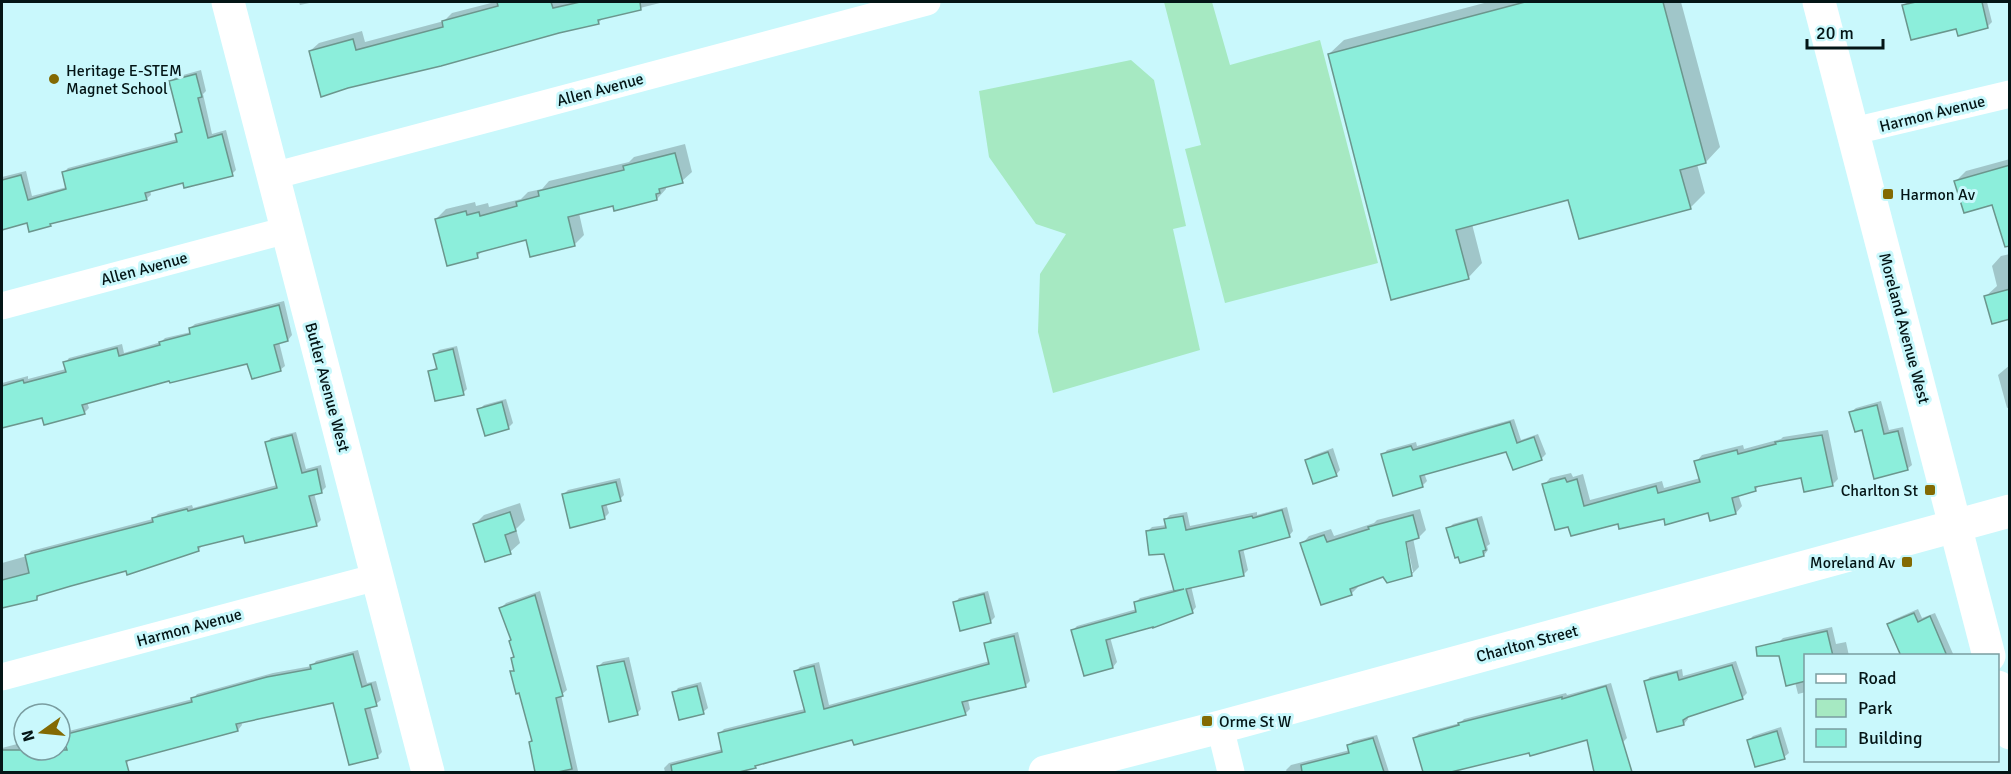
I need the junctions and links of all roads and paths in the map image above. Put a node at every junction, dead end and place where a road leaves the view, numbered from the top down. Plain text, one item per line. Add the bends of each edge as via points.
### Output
1 (228, 2) edge
2 (927, 2) edge
3 (1820, 2) edge
4 (2010, 94) edge
5 (1854, 131) junction
6 (273, 176) junction
7 (287, 230) junction
8 (2, 306) edge
9 (2010, 511) edge
10 (1956, 526) junction
11 (377, 577) junction
12 (1988, 654) edge
13 (2, 677) edge
14 (1999, 691) edge
15 (1221, 726) junction
16 (2010, 733) edge
17 (428, 772) edge
18 (1045, 772) edge
19 (1231, 772) edge

1 - 6 street, Butler Avenue West
2 - 6 street, Allen Avenue
3 - 5 street, Moreland Avenue West
4 - 5 street, Harmon Avenue
5 - 10 street, Moreland Avenue West
6 - 7 street, Butler Avenue West
7 - 8 street, Allen Avenue
7 - 11 street, Butler Avenue West
9 - 10 street, Charlton Street
10 - 12 street, Moreland Avenue West
10 - 15 street, Charlton Street
11 - 13 street, Harmon Avenue
11 - 17 street, Butler Avenue West
14 - 16 street
15 - 18 street, Charlton Street
15 - 19 street

